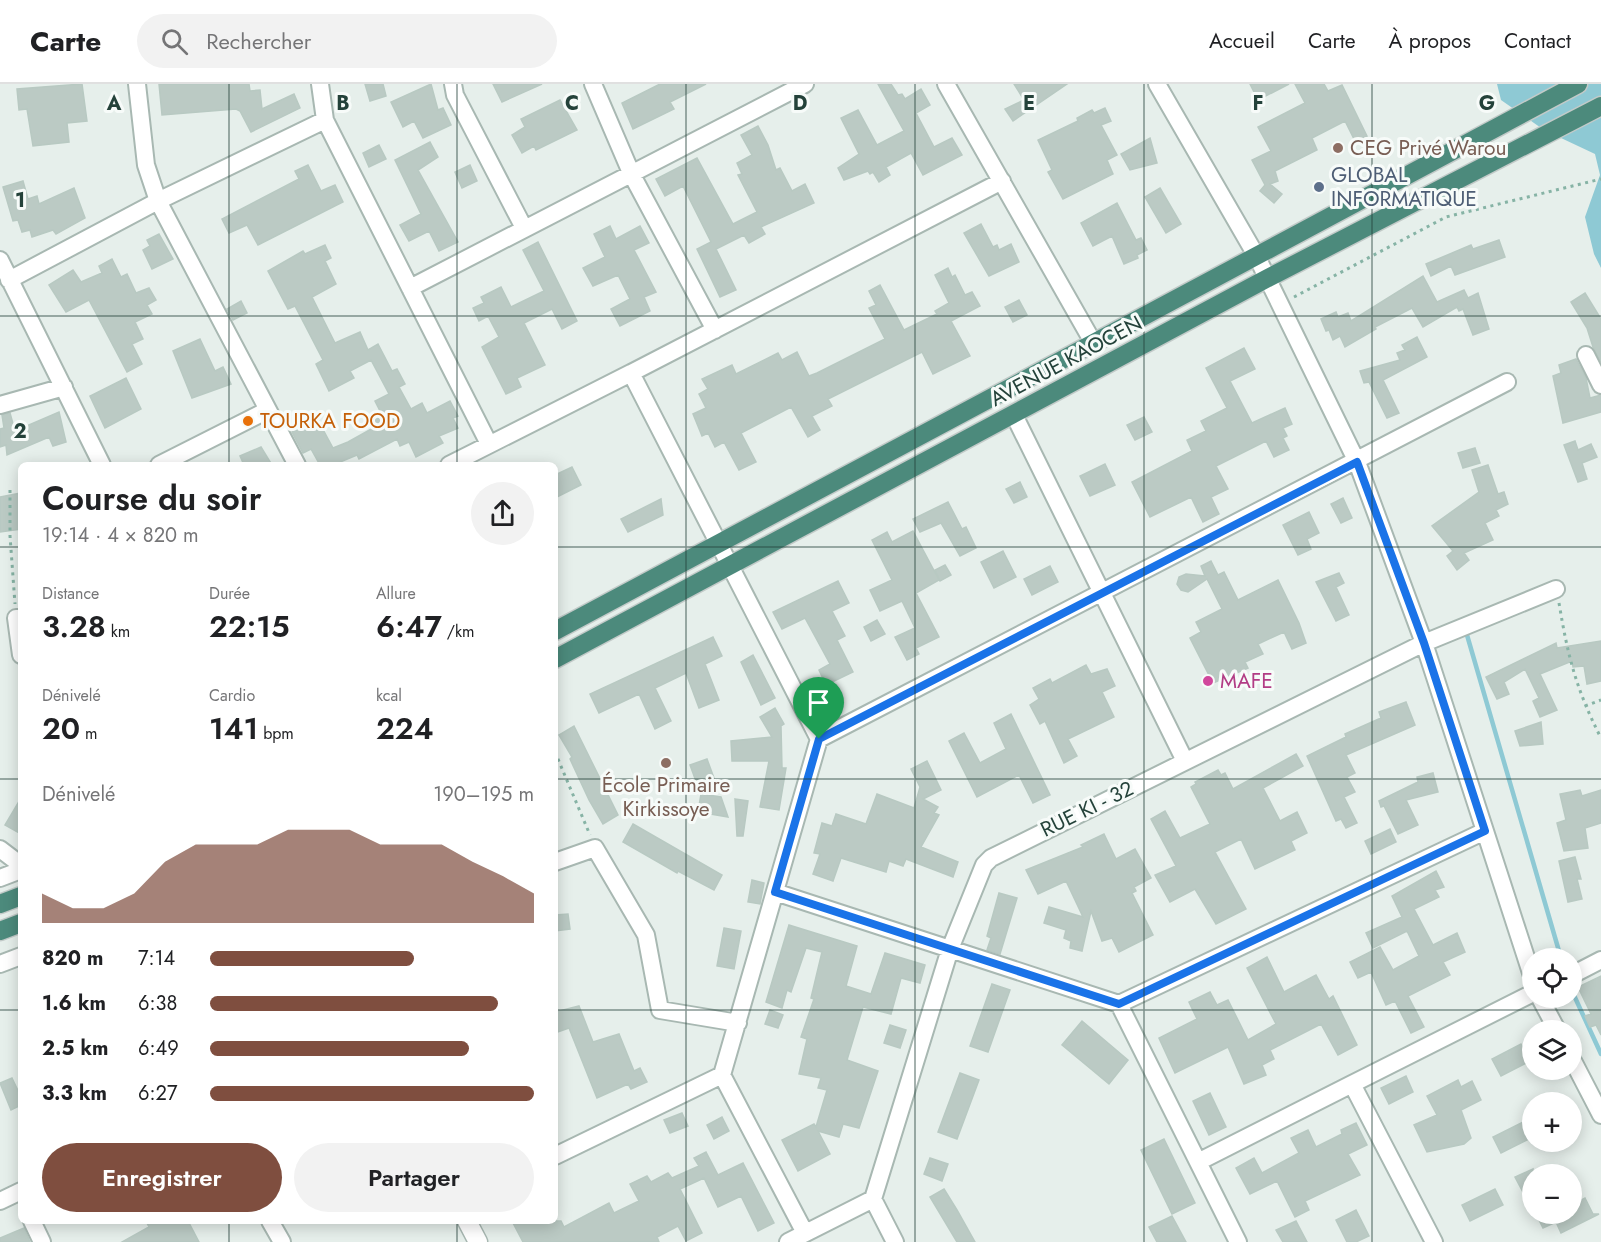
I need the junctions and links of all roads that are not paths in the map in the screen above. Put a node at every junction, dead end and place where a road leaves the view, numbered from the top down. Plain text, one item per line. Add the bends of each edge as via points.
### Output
1 (137, 84) edge
2 (320, 84) edge
3 (453, 84) edge
4 (593, 84) edge
5 (805, 84) edge
6 (946, 84) edge
7 (1578, 84) edge
8 (1161, 85) edge
9 (1601, 106) edge
10 (325, 120) junction
11 (632, 175) junction
12 (1002, 181) junction
13 (158, 201) junction
14 (524, 228) junction
15 (1257, 257) junction
16 (3, 269) edge
17 (1268, 278) junction
18 (410, 288) junction
19 (715, 330) junction
20 (1094, 344) junction
21 (1586, 355) dead end
22 (631, 373) junction
23 (1507, 382) dead end
24 (1601, 385) edge
25 (64, 387) junction
26 (0, 405) edge
27 (268, 410) junction
28 (1014, 415) junction
29 (489, 444) junction
30 (101, 462) edge
31 (165, 462) edge
32 (295, 462) edge
33 (455, 462) edge
34 (1357, 462) junction
35 (719, 543) junction
36 (729, 564) junction
37 (1556, 589) road end
38 (1103, 592) junction
39 (558, 629) edge
40 (1424, 643) junction
41 (558, 657) edge
42 (819, 739) junction
43 (1185, 761) junction
44 (1485, 831) junction
45 (0, 849) edge
46 (558, 861) edge
47 (18, 865) edge
48 (18, 869) edge
49 (0, 878) edge
50 (775, 892) junction
51 (18, 897) edge
52 (0, 904) edge
53 (18, 924) edge
54 (0, 931) edge
55 (1523, 948) edge
56 (950, 950) junction
57 (18, 957) edge
58 (1601, 960) edge
59 (0, 964) edge
60 (1582, 970) edge
61 (1522, 999) edge
62 (1119, 1004) junction
63 (738, 1023) junction
64 (722, 1076) junction
65 (1582, 1078) edge
66 (1352, 1084) junction
67 (1601, 1115) edge
68 (558, 1155) edge
69 (1198, 1162) junction
70 (18, 1195) edge
71 (873, 1199) junction
72 (0, 1201) edge
73 (33, 1224) edge
74 (272, 1224) edge
75 (469, 1224) edge
76 (805, 1233) junction
77 (42, 1242) edge
78 (282, 1242) edge
79 (478, 1242) edge
80 (788, 1242) edge
81 (895, 1242) edge
82 (1238, 1242) edge
83 (1434, 1242) edge

1 - 13 street via 146,165
2 - 10 street
3 - 14 street via 455,95
4 - 11 street
5 - 11 street
6 - 12 street
7 - 15 highway, AVENUE KAOCEN
8 - 15 street
9 - 17 highway, AVENUE KAOCEN
10 - 13 street
10 - 18 street
11 - 14 street
11 - 19 street
12 - 19 street
12 - 20 street
13 - 16 street
13 - 27 street
14 - 18 street
15 - 17 street
15 - 20 highway, AVENUE KAOCEN
16 - 25 street
17 - 28 highway, AVENUE KAOCEN
17 - 34 street
18 - 29 street
19 - 22 street
20 - 35 highway, AVENUE KAOCEN
21 - 24 street
22 - 29 street
22 - 35 street
23 - 34 street
25 - 26 street
25 - 30 street
27 - 31 street
27 - 32 street
28 - 36 highway, AVENUE KAOCEN
28 - 38 street
29 - 33 street
34 - 38 street
34 - 40 street
35 - 36 street
35 - 39 highway, AVENUE KAOCEN
36 - 41 highway, AVENUE KAOCEN
36 - 42 street
37 - 40 street, RUE KI - 32
38 - 42 street
38 - 43 street
40 - 43 street, RUE KI - 32
40 - 44 street
42 - 50 street
43 - 56 street, RUE KI - 32 via 991,858 984,865
44 - 55 street
44 - 62 street
45 - 47 street
46 - 63 street via 595,848 646,934 660,1010
48 - 49 street
50 - 56 street
50 - 63 street
51 - 52 highway
53 - 54 highway
56 - 62 street
56 - 71 street, RUE KI - 32
57 - 59 street
58 - 60 street
61 - 66 street
62 - 69 street
63 - 64 street
64 - 68 street
64 - 76 street
65 - 67 street
66 - 69 street
66 - 83 street
69 - 82 street
70 - 72 street
71 - 76 street
71 - 81 street
73 - 77 street
74 - 78 street
75 - 79 street
76 - 80 street

